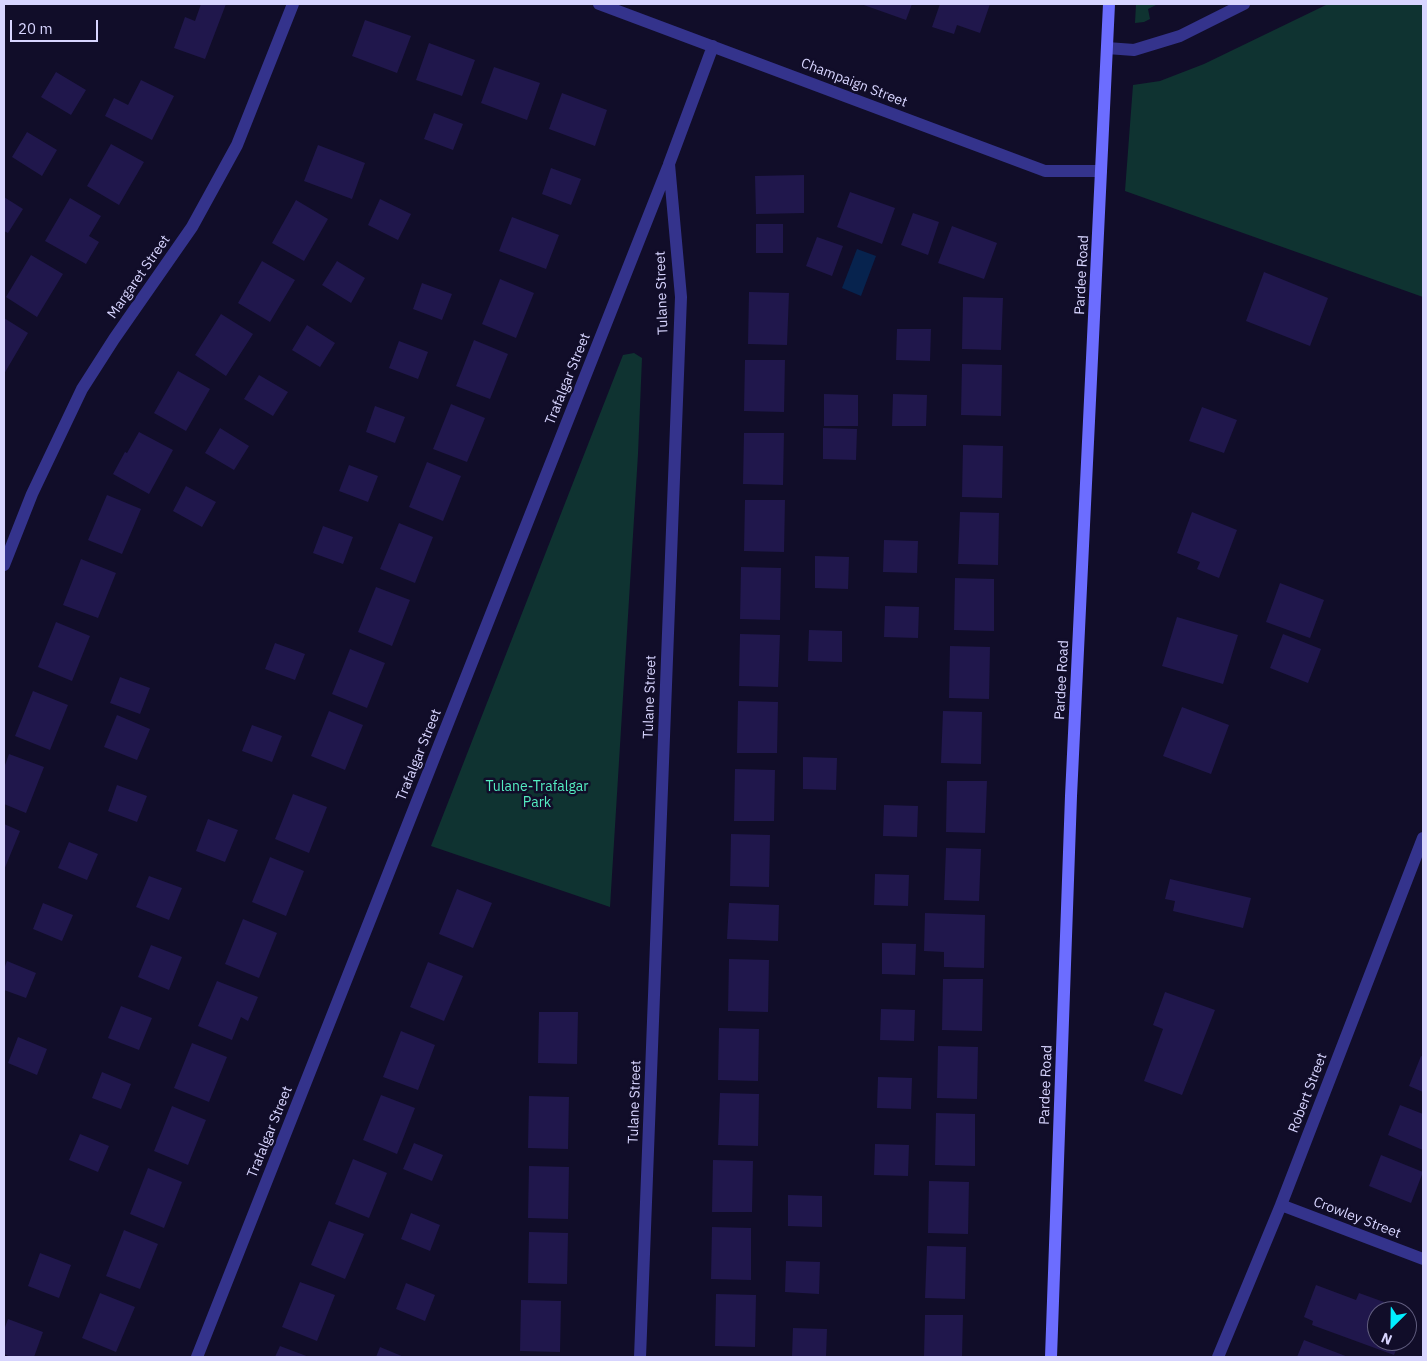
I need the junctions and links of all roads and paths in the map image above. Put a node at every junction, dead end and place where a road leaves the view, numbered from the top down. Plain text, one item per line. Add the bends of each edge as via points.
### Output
1 (293, 4) edge
2 (599, 4) edge
3 (1109, 4) edge
4 (1244, 4) edge
5 (713, 46) junction
6 (1107, 48) junction
7 (669, 164) junction
8 (1102, 171) junction
9 (4, 565) edge
10 (1423, 838) edge
11 (1280, 1205) junction
12 (1423, 1259) edge
13 (197, 1357) edge
14 (640, 1357) edge
15 (1051, 1357) edge
16 (1218, 1357) edge

1 - 9 street, Margaret Street via 237,145 192,227 82,388 32,494
2 - 5 street, Champaign Street
3 - 6 main road, Pardee Road
4 - 6 street via 1180,36 1134,50
5 - 7 street, Tulane Street
5 - 8 street, Champaign Street via 1045,171
6 - 8 main road, Pardee Road
7 - 13 street, Trafalgar Street
7 - 14 street, Tulane Street via 680,297
8 - 15 main road, Pardee Road via 1072,786
10 - 11 street, Robert Street
11 - 12 street, Crowley Street
11 - 16 street, Robert Street

